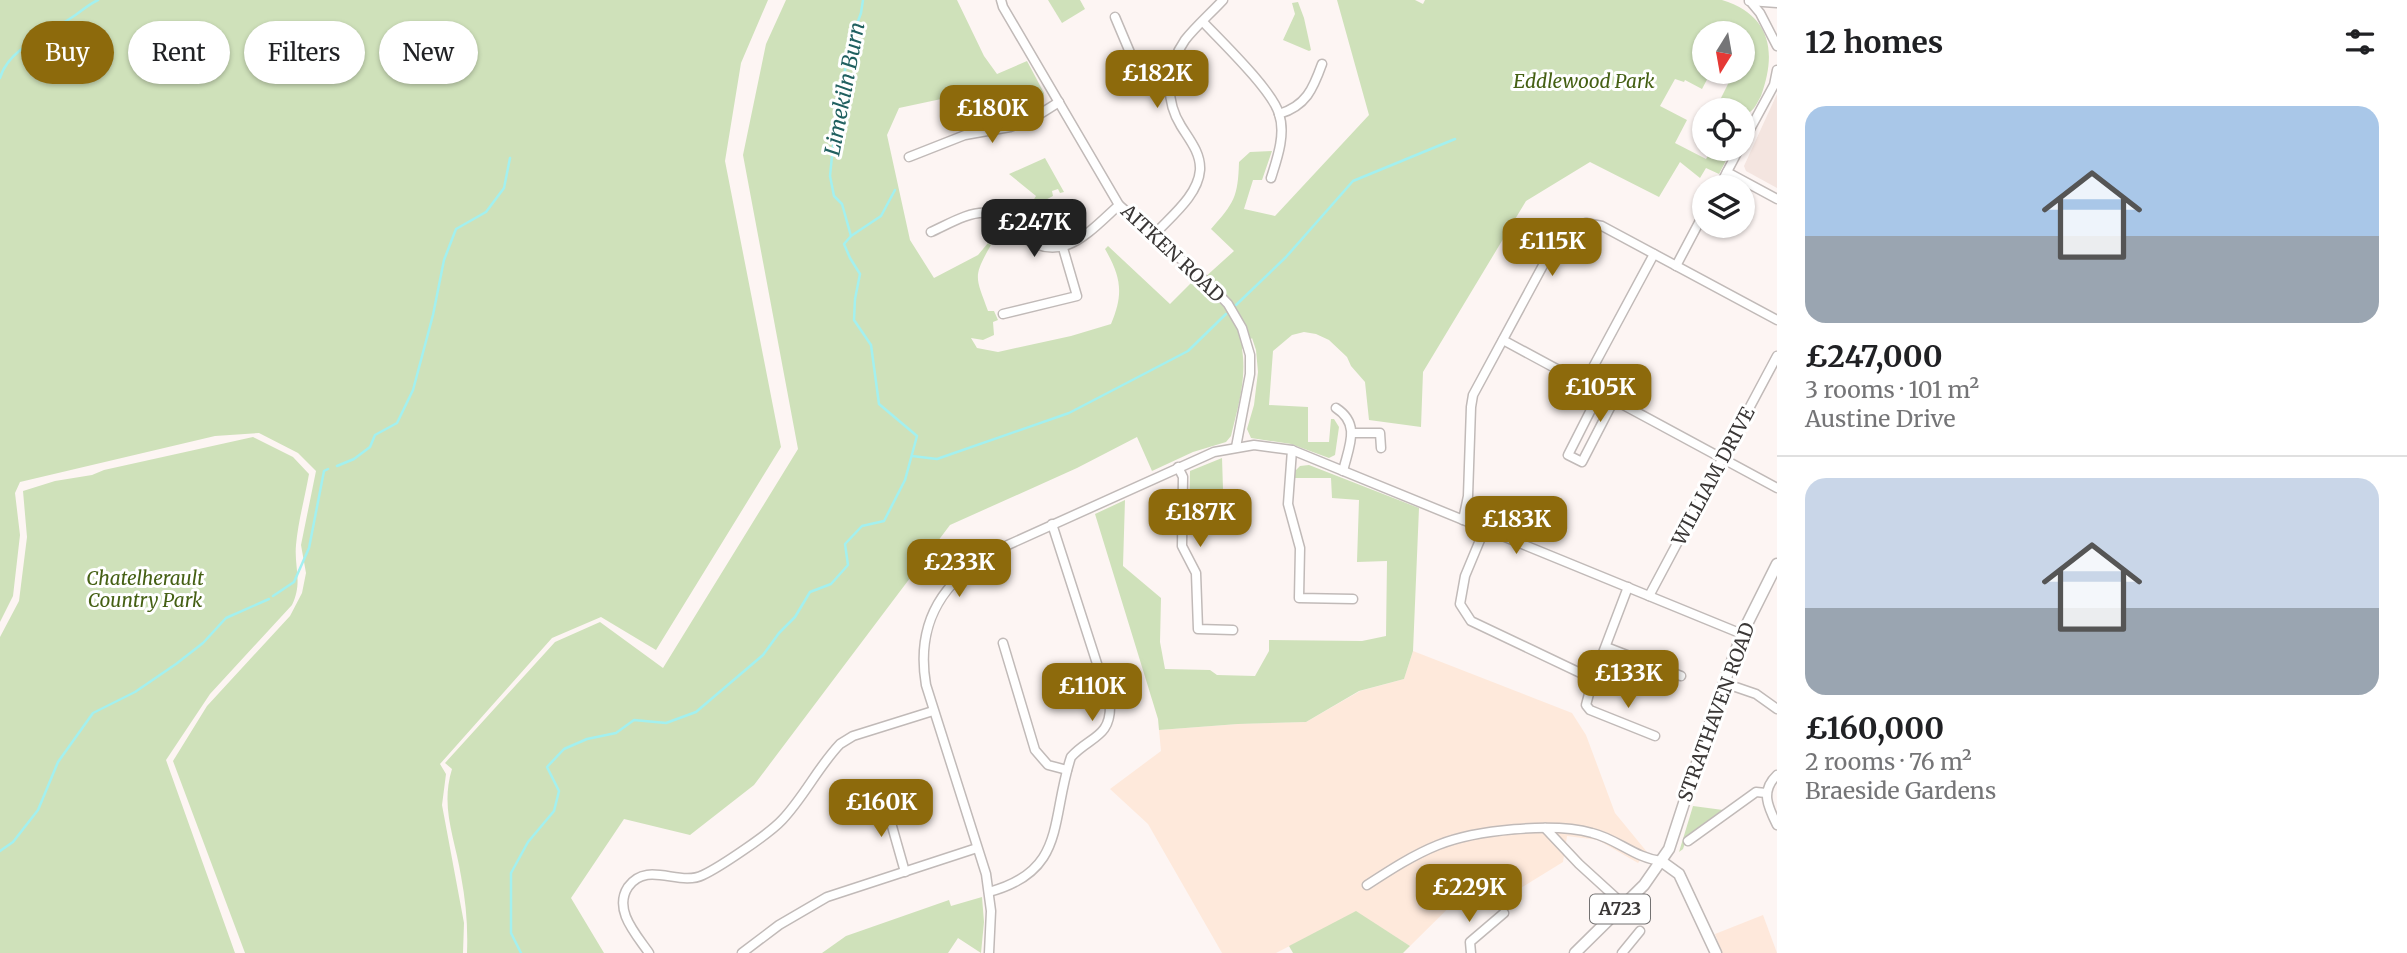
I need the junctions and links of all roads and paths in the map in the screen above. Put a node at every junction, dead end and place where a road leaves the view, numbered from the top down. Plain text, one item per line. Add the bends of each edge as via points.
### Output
1 (1001, 0) edge
2 (1223, 0) edge
3 (1748, 0) edge
4 (1777, 3) edge
5 (1115, 17) dead end
6 (1203, 22) junction
7 (1777, 46) edge
8 (1322, 64) dead end
9 (1777, 70) edge
10 (1169, 81) junction
11 (1059, 102) junction
12 (1279, 114) junction
13 (1755, 120) edge
14 (909, 157) dead end
15 (1733, 161) edge
16 (1727, 172) junction
17 (1725, 175) edge
18 (1271, 178) dead end
19 (1777, 199) edge
20 (1119, 205) junction
21 (931, 232) dead end
22 (1154, 235) junction
23 (1692, 236) edge
24 (1063, 248) junction
25 (1654, 254) junction
26 (1676, 266) junction
27 (1003, 314) dead end
28 (1777, 320) edge
29 (1503, 340) junction
30 (1777, 356) edge
31 (1584, 384) junction
32 (1600, 392) junction
33 (1614, 400) junction
34 (1336, 408) dead end
35 (1352, 433) junction
36 (1236, 447) junction
37 (1381, 448) dead end
38 (1296, 452) junction
39 (1723, 458) junction
40 (1178, 467) junction
41 (1343, 471) junction
42 (1777, 488) edge
43 (1463, 520) junction
44 (1052, 524) junction
45 (1485, 528) junction
46 (1777, 564) edge
47 (1628, 587) junction
48 (1649, 596) junction
49 (1353, 599) dead end
50 (1233, 630) dead end
51 (1742, 634) junction
52 (1003, 643) dead end
53 (1606, 646) junction
54 (1681, 676) dead end
55 (1593, 679) junction
56 (1724, 683) junction
57 (1777, 709) edge
58 (933, 711) junction
59 (1655, 736) dead end
60 (1067, 770) junction
61 (1777, 775) edge
62 (1766, 793) junction
63 (884, 798) dead end
64 (1777, 825) edge
65 (1545, 828) junction
66 (1688, 841) dead end
67 (977, 848) junction
68 (1661, 861) junction
69 (905, 872) junction
70 (1367, 885) dead end
71 (989, 892) junction
72 (1624, 905) junction
73 (1504, 913) dead end
74 (1640, 931) dead end
75 (649, 953) edge
76 (741, 953) edge
77 (989, 953) edge
78 (1471, 953) edge
79 (1575, 953) edge
80 (1622, 953) edge
81 (1716, 953) edge

1 - 11 street, AITKEN ROAD
2 - 6 street
3 - 4 street
3 - 7 street
5 - 10 street via 1140,72
6 - 10 street via 1186,39
6 - 12 street via 1266,92
8 - 12 street via 1305,101
9 - 13 street
10 - 22 street via 1169,100 1199,158 1200,170 1193,190
11 - 14 street via 1032,119 965,135
11 - 20 street, AITKEN ROAD
12 - 18 street via 1280,144
15 - 16 street
16 - 17 street
16 - 19 street
20 - 22 street, AITKEN ROAD
20 - 24 street
21 - 24 street via 987,213 1032,243
22 - 36 street, AITKEN ROAD via 1228,304 1242,328 1250,374
23 - 26 street
24 - 27 street via 1077,296
25 - 26 street
25 - 29 street via 1594,224 1561,232
25 - 31 street
26 - 28 street
29 - 31 street
29 - 43 street via 1473,395
30 - 39 street, WILLIAM DRIVE
31 - 32 street
32 - 33 street
32 - 33 street via 1568,455 1582,462
33 - 39 street
34 - 35 street via 1348,415
35 - 37 street via 1380,433
35 - 41 street
36 - 38 street
36 - 40 street
38 - 41 street
38 - 49 street via 1288,504 1300,548 1299,598
39 - 42 street
39 - 48 street, WILLIAM DRIVE
40 - 44 street
40 - 50 street via 1183,477 1182,546 1196,573 1198,629
41 - 43 street
43 - 45 street
44 - 58 street via 976,561 939,600 924,643 923,664
44 - 60 street via 1111,717 1099,737 1071,757
45 - 47 street
45 - 55 street via 1465,576 1460,604 1471,621
46 - 51 main road, STRATHAVEN ROAD / A723
47 - 48 street
47 - 53 street
48 - 51 street
51 - 56 main road, STRATHAVEN ROAD / A723
52 - 60 street via 1035,750 1048,765
53 - 54 street
53 - 55 street
55 - 59 street via 1586,699 1590,710
56 - 57 street via 1756,694
56 - 68 main road, STRATHAVEN ROAD / A723 via 1669,849
58 - 67 street
58 - 75 street via 840,744 781,821 706,874 689,878 647,874 634,881 624,897 623,910
60 - 71 street via 1042,861 1022,881
61 - 62 street
62 - 64 street
62 - 66 street via 1756,792
63 - 69 street
65 - 68 street via 1591,832 1642,858
65 - 70 street via 1455,839
65 - 72 street
67 - 69 street
67 - 71 street
68 - 72 main road, A723
68 - 81 main road via 1678,874
69 - 76 street via 827,897
71 - 77 street
72 - 79 main road, A723
73 - 78 street via 1470,942
74 - 80 street

